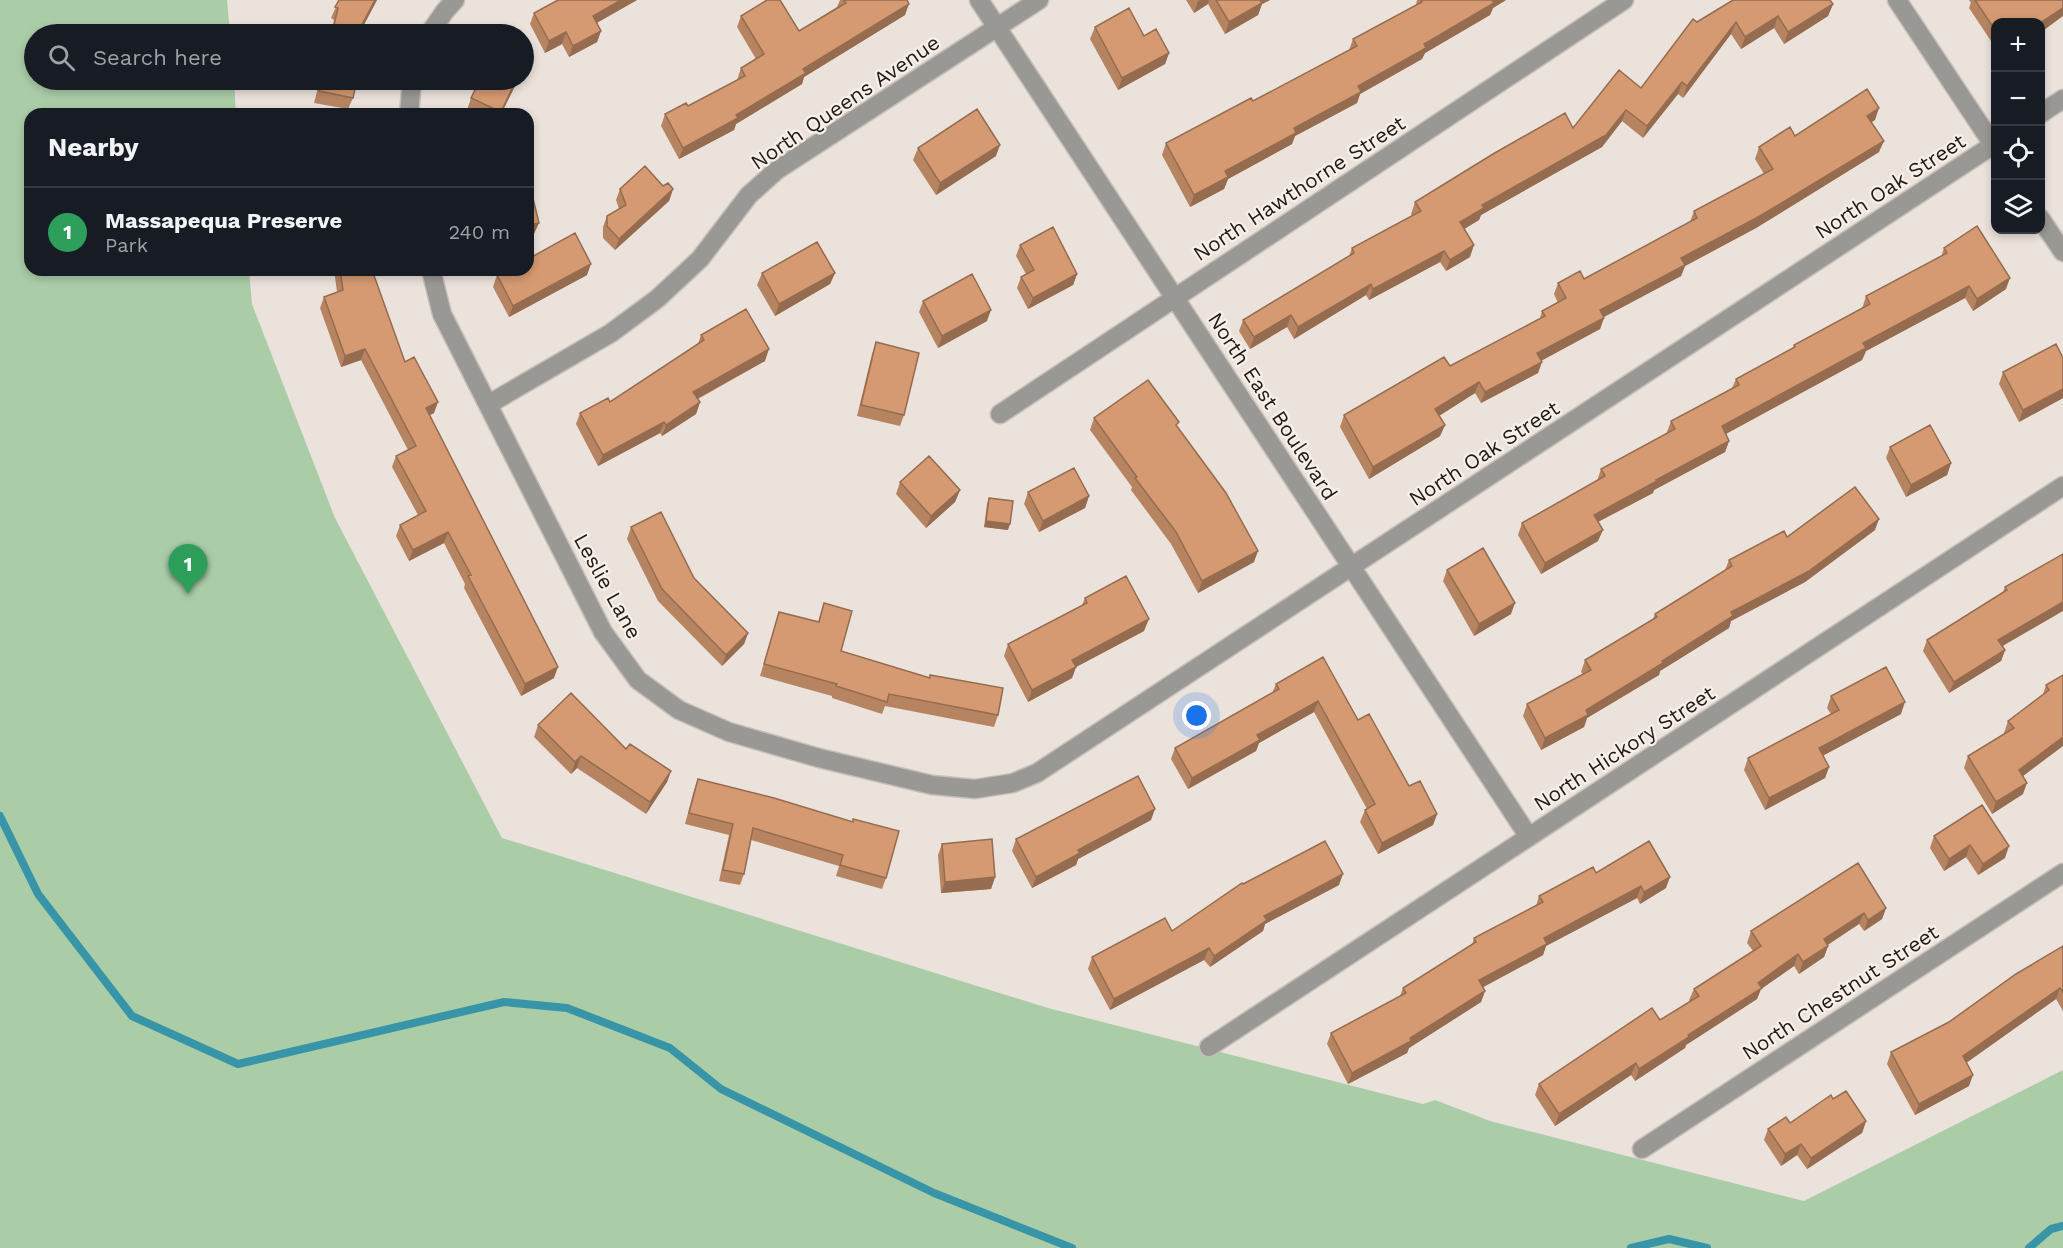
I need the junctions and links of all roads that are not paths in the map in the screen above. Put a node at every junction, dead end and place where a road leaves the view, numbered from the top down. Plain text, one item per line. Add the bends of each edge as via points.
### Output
1 (455, 0) edge
2 (979, 0) edge
3 (1039, 0) edge
4 (1624, 0) edge
5 (1898, 0) edge
6 (436, 24) edge
7 (997, 28) junction
8 (411, 90) edge
9 (2063, 99) edge
10 (410, 108) edge
11 (2045, 111) edge
12 (1991, 140) edge
13 (1991, 149) edge
14 (2045, 225) edge
15 (2063, 252) edge
16 (432, 276) edge
17 (1174, 297) junction
18 (489, 404) junction
19 (1000, 414) dead end
20 (2063, 486) edge
21 (1352, 567) junction
22 (990, 787) joint
23 (1529, 837) junction
24 (2063, 873) edge
25 (1209, 1047) dead end
26 (1642, 1149) dead end

1 - 6 street
2 - 7 street, North East Boulevard
3 - 7 street, North Queens Avenue
4 - 17 street, North Hawthorne Street
5 - 12 street
7 - 17 street, North East Boulevard
7 - 18 street, North Queens Avenue via 777,171 749,195 700,259 657,299 611,333
8 - 10 street
9 - 11 street
13 - 21 street, North Oak Street
14 - 15 street
16 - 18 street, Leslie Lane via 442,314
17 - 19 street, North Hawthorne Street
17 - 21 street, North East Boulevard
18 - 22 street, Leslie Lane via 603,632 638,680 679,710 729,732 932,785
20 - 23 street, North Hickory Street
21 - 22 street, North Oak Street via 1037,773
21 - 23 street, North East Boulevard
23 - 25 street, North Hickory Street
24 - 26 street, North Chestnut Street

